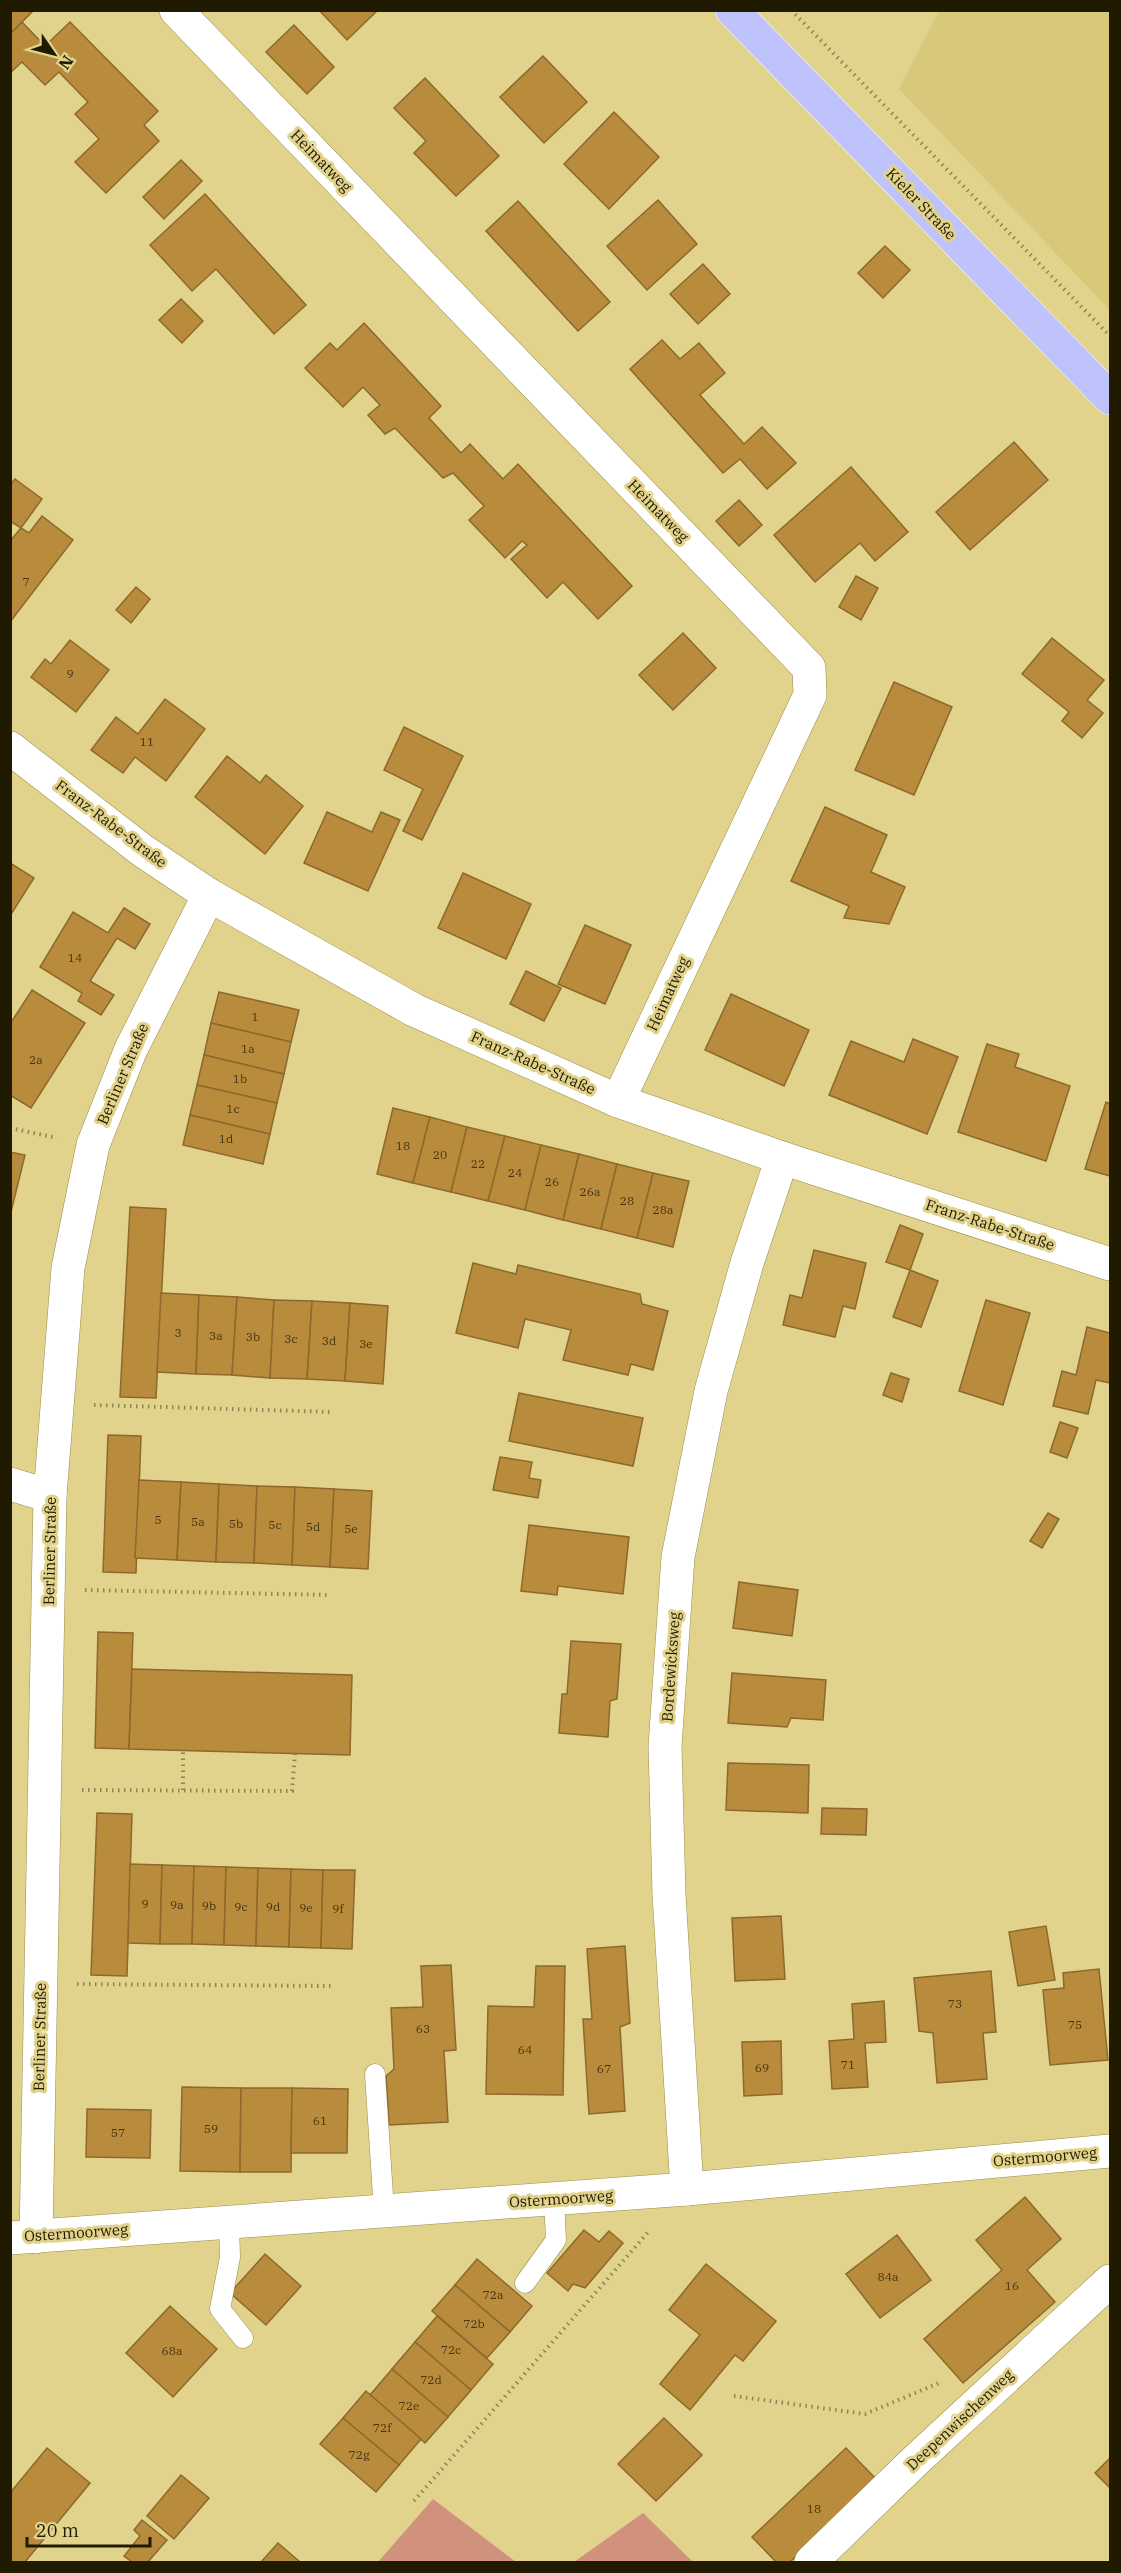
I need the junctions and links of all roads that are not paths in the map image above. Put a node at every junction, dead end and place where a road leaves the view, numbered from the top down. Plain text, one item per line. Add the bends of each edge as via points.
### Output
1 (176, 10) edge
2 (732, 10) edge
3 (1110, 398) edge
4 (10, 748) edge
5 (209, 895) junction
6 (618, 1101) junction
7 (782, 1158) junction
8 (1110, 1264) edge
9 (10, 1484) edge
10 (51, 1496) junction
11 (375, 2074) dead end
12 (1110, 2151) edge
13 (687, 2189) junction
14 (554, 2199) junction
15 (384, 2211) junction
16 (229, 2223) junction
17 (23, 2237) edge
18 (1110, 2281) edge
19 (525, 2283) dead end
20 (243, 2338) dead end
21 (811, 2562) edge

1 - 6 street, Heimatweg via 809,668 810,695
2 - 3 main road, Kieler Straße
4 - 5 street, Franz-Rabe-Straße via 143,851
5 - 6 street, Franz-Rabe-Straße via 414,1010
5 - 10 street, Berliner Straße via 130,1049 93,1145 68,1268
6 - 7 street, Franz-Rabe-Straße
7 - 8 street, Franz-Rabe-Straße
7 - 13 street, Bordewicksweg via 711,1391 678,1557 665,1746 669,1894
9 - 10 street
10 - 17 street, Berliner Straße via 41,1984
11 - 15 lane
12 - 13 street, Ostermoorweg
13 - 14 street, Ostermoorweg
14 - 15 street, Ostermoorweg
14 - 19 lane via 556,2240
15 - 16 street, Ostermoorweg
16 - 17 street, Ostermoorweg
16 - 20 lane via 230,2257 220,2310
18 - 21 street, Deepenwischenweg

